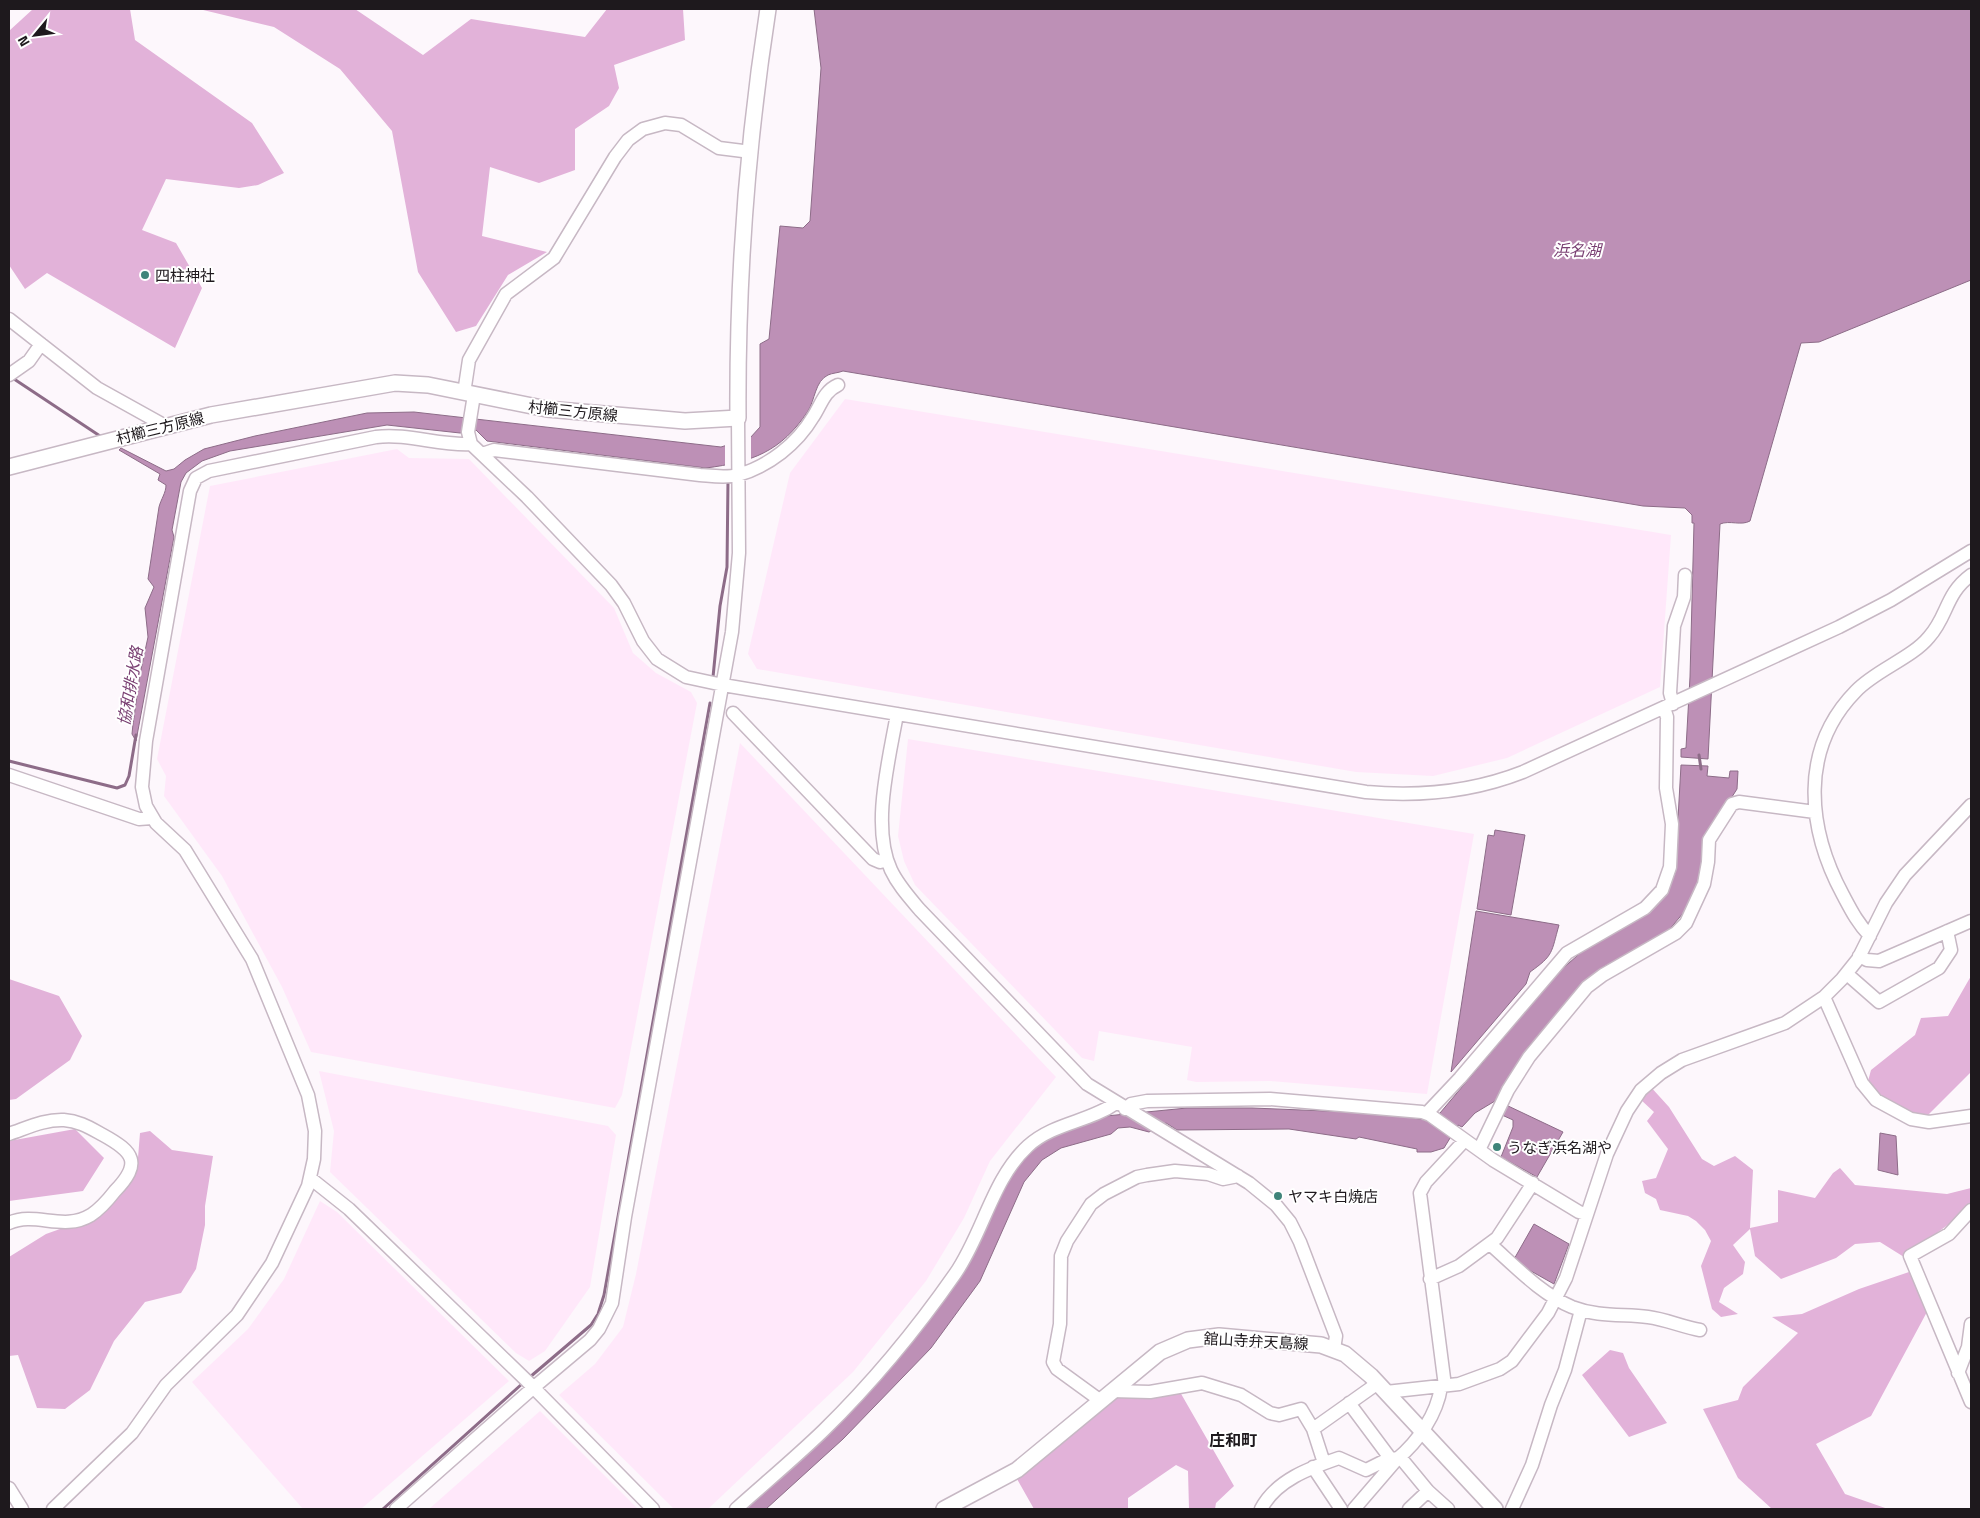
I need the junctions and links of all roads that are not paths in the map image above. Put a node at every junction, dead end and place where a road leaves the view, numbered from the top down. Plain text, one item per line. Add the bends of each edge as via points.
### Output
1 (768, 9) edge
2 (751, 152) junction
3 (9, 319) edge
4 (41, 344) junction
5 (12, 373) edge
6 (838, 385) dead end
7 (470, 397) junction
8 (738, 418) junction
9 (162, 427) junction
10 (470, 438) junction
11 (482, 454) junction
12 (9, 467) edge
13 (738, 472) junction
14 (1971, 551) edge
15 (1944, 567) junction
16 (1685, 575) dead end
17 (1971, 575) edge
18 (1956, 587) junction
19 (723, 685) junction
20 (1672, 704) junction
21 (733, 713) dead end
22 (897, 714) junction
23 (9, 775) edge
24 (1971, 805) edge
25 (1815, 812) junction
26 (152, 818) junction
27 (887, 860) junction
28 (1971, 921) edge
29 (1947, 931) junction
30 (1870, 936) junction
31 (1859, 956) junction
32 (1847, 974) junction
33 (1824, 997) junction
34 (1124, 1108) junction
35 (1428, 1114) junction
36 (1971, 1116) edge
37 (9, 1134) edge
38 (1462, 1138) junction
39 (1478, 1150) junction
40 (1238, 1176) junction
41 (310, 1178) junction
42 (1533, 1183) junction
43 (1971, 1210) edge
44 (1586, 1214) junction
45 (9, 1223) edge
46 (1490, 1244) junction
47 (1430, 1279) junction
48 (1556, 1298) junction
49 (1581, 1310) junction
50 (1971, 1324) edge
51 (1700, 1330) dead end
52 (1334, 1349) junction
53 (1958, 1373) junction
54 (1443, 1387) junction
55 (533, 1388) junction
56 (1382, 1388) junction
57 (1968, 1388) edge
58 (1106, 1396) junction
59 (1971, 1402) edge
60 (1349, 1403) junction
61 (1314, 1429) junction
62 (1422, 1431) junction
63 (1396, 1458) junction
64 (1318, 1465) junction
65 (9, 1488) edge
66 (1428, 1491) junction
67 (1263, 1508) edge
68 (22, 1509) edge
69 (54, 1509) edge
70 (396, 1509) edge
71 (653, 1509) edge
72 (736, 1509) edge
73 (947, 1509) edge
74 (1341, 1509) edge
75 (1354, 1509) edge
76 (1409, 1509) edge
77 (1448, 1509) edge
78 (1495, 1509) edge
79 (1512, 1509) edge

1 - 2 main road
2 - 7 street via 719,148 681,125 665,123 643,129 628,140 554,258 506,294 469,360
2 - 8 main road via 738,302
3 - 4 street
4 - 5 street via 28,361
4 - 9 street via 97,388
6 - 13 street via 825,395 808,425 789,446 765,463
7 - 8 main road, 村櫛三方原線 via 541,408 674,421
7 - 9 main road, 村櫛三方原線 via 420,384 387,384
7 - 10 street
8 - 13 street
9 - 12 main road, 村櫛三方原線
10 - 11 street
10 - 26 street via 460,444 381,436 217,469 196,478 188,498 145,749 143,794
11 - 13 street via 494,450 724,477
11 - 19 street via 611,584 643,641 657,658 686,677
13 - 19 street via 738,580
14 - 15 street
15 - 18 street
15 - 20 street via 1858,617
16 - 20 street via 1684,598 1674,626
17 - 18 street
18 - 25 street via 1929,638 1863,684 1840,710 1824,736 1820,750
19 - 22 street
19 - 55 street via 612,1303 590,1340
20 - 22 street via 1510,777 1453,792 1410,795 1338,788
20 - 35 street via 1667,717 1666,788 1672,824 1670,866 1662,890 1650,904 1567,953
21 - 27 street via 872,859
22 - 27 street via 881,823
23 - 26 street via 139,819
24 - 30 street via 1905,874
25 - 30 street via 1817,829 1832,873 1860,925
25 - 39 street via 1738,802 1732,804 1708,840 1704,884 1683,927 1587,987 1529,1057 1508,1090
26 - 41 street via 185,850 256,968 311,1103 316,1140
27 - 34 street via 898,883 920,910 1080,1078
28 - 29 street
29 - 31 street via 1879,961
29 - 32 street via 1951,950 1939,968 1879,1002
30 - 31 street
31 - 32 street
32 - 33 street
33 - 36 street via 1862,1083 1876,1100 1917,1120 1929,1122
33 - 44 street via 1785,1023 1688,1057 1647,1084 1631,1104 1621,1124
34 - 35 street via 1147,1101 1270,1099 1387,1107
34 - 40 street
34 - 72 street via 1103,1112 1047,1133 1022,1152 1004,1177 961,1265 926,1315 889,1361 823,1431
35 - 38 street
37 - 45 street via 47,1121 75,1121 120,1144 129,1153 132,1164 125,1181 100,1208 82,1220 62,1224 29,1219
38 - 39 street
38 - 47 street via 1420,1193
39 - 42 street
40 - 52 street via 1267,1197 1290,1222 1336,1336
40 - 58 street via 1223,1179 1176,1171 1142,1176 1097,1198 1081,1217 1061,1256 1060,1324 1053,1362 1057,1369
41 - 55 street via 349,1209
41 - 69 street via 270,1267 237,1315 166,1385 132,1433
42 - 44 street
42 - 46 street via 1502,1232
43 - 53 street via 1949,1234 1910,1256
44 - 48 street via 1570,1269
46 - 47 street via 1459,1266
46 - 48 street
47 - 54 street
48 - 49 street
48 - 54 street via 1517,1355 1506,1365
49 - 51 street via 1613,1316 1649,1317
49 - 79 street via 1565,1370 1532,1465
50 - 53 street via 1968,1347
52 - 56 main road, 舘山寺弁天島線 via 1352,1359
52 - 58 main road, 舘山寺弁天島線 via 1236,1337 1196,1338 1160,1352
53 - 57 street
54 - 56 street
54 - 62 street via 1438,1404
55 - 70 street
55 - 71 street
56 - 60 street
56 - 62 main road, 舘山寺弁天島線
57 - 59 street
58 - 61 street via 1202,1384 1242,1396 1270,1413 1279,1415 1301,1408
58 - 73 main road, 舘山寺弁天島線 via 1018,1470
60 - 61 street
60 - 63 street
61 - 64 street
62 - 63 street
62 - 78 main road, 舘山寺弁天島線
63 - 64 street via 1366,1470 1339,1458
63 - 66 street
63 - 75 street
64 - 67 street via 1286,1481
64 - 74 street
65 - 68 street
66 - 76 street
66 - 77 street

